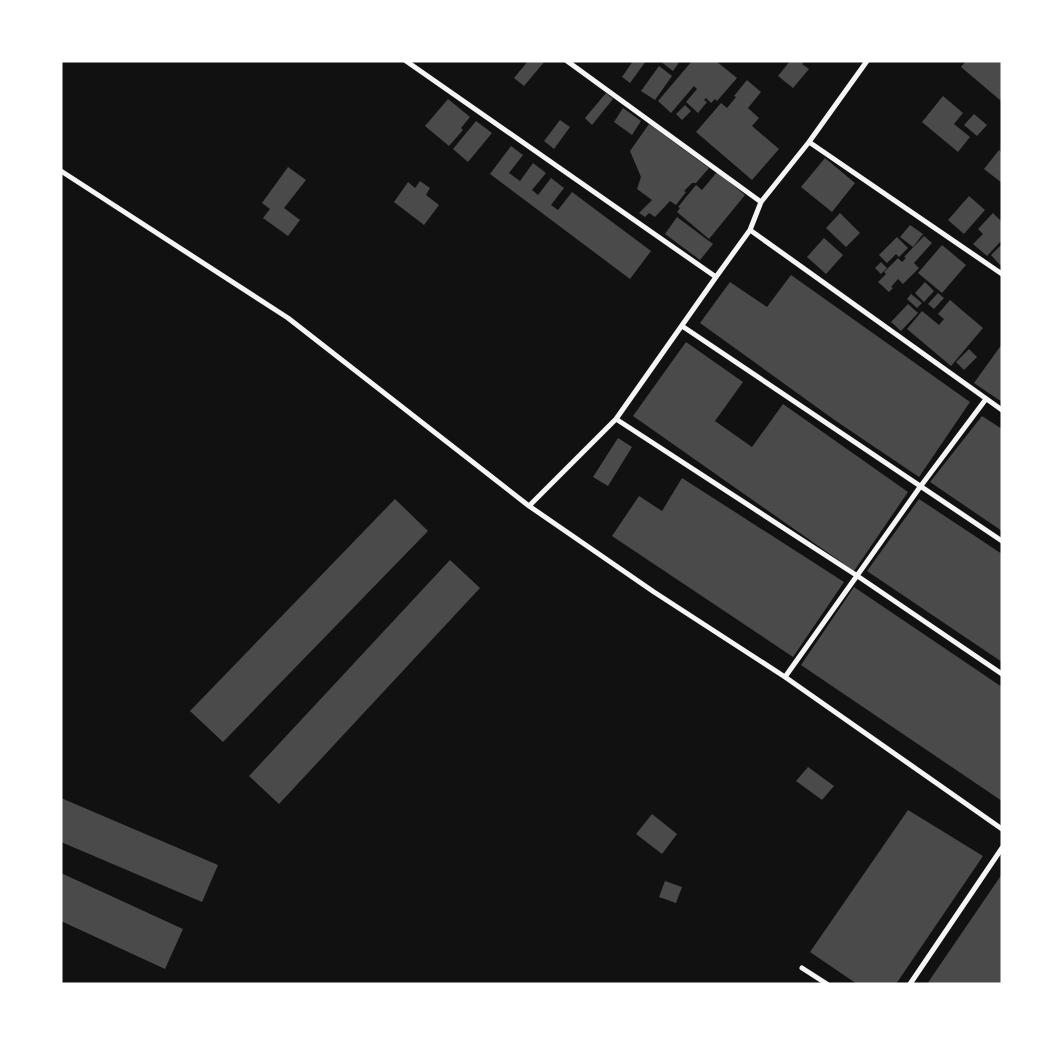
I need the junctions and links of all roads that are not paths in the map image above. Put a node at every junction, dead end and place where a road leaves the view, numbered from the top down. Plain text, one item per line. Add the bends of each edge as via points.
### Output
1 (406, 61) edge
2 (567, 61) edge
3 (866, 61) edge
4 (809, 142) junction
5 (61, 171) edge
6 (761, 202) junction
7 (750, 230) junction
8 (1002, 274) edge
9 (716, 277) junction
10 (682, 326) junction
11 (986, 400) junction
12 (1002, 410) edge
13 (616, 420) junction
14 (920, 487) junction
15 (529, 506) junction
16 (1002, 541) edge
17 (856, 575) junction
18 (1002, 674) edge
19 (785, 677) junction
20 (1002, 829) edge
21 (1002, 848) edge
22 (802, 968) dead end
23 (827, 984) edge
24 (910, 984) edge

1 - 9 street
2 - 6 street
3 - 4 street
4 - 6 street
4 - 8 street
5 - 15 street via 288,318
6 - 7 street
7 - 9 street
7 - 11 street
9 - 10 street
10 - 13 street
10 - 14 street
11 - 12 street
11 - 14 street
13 - 15 street
13 - 17 street
14 - 16 street
14 - 17 street
15 - 19 street
17 - 18 street
17 - 19 street
19 - 20 street
21 - 24 street
22 - 23 street

